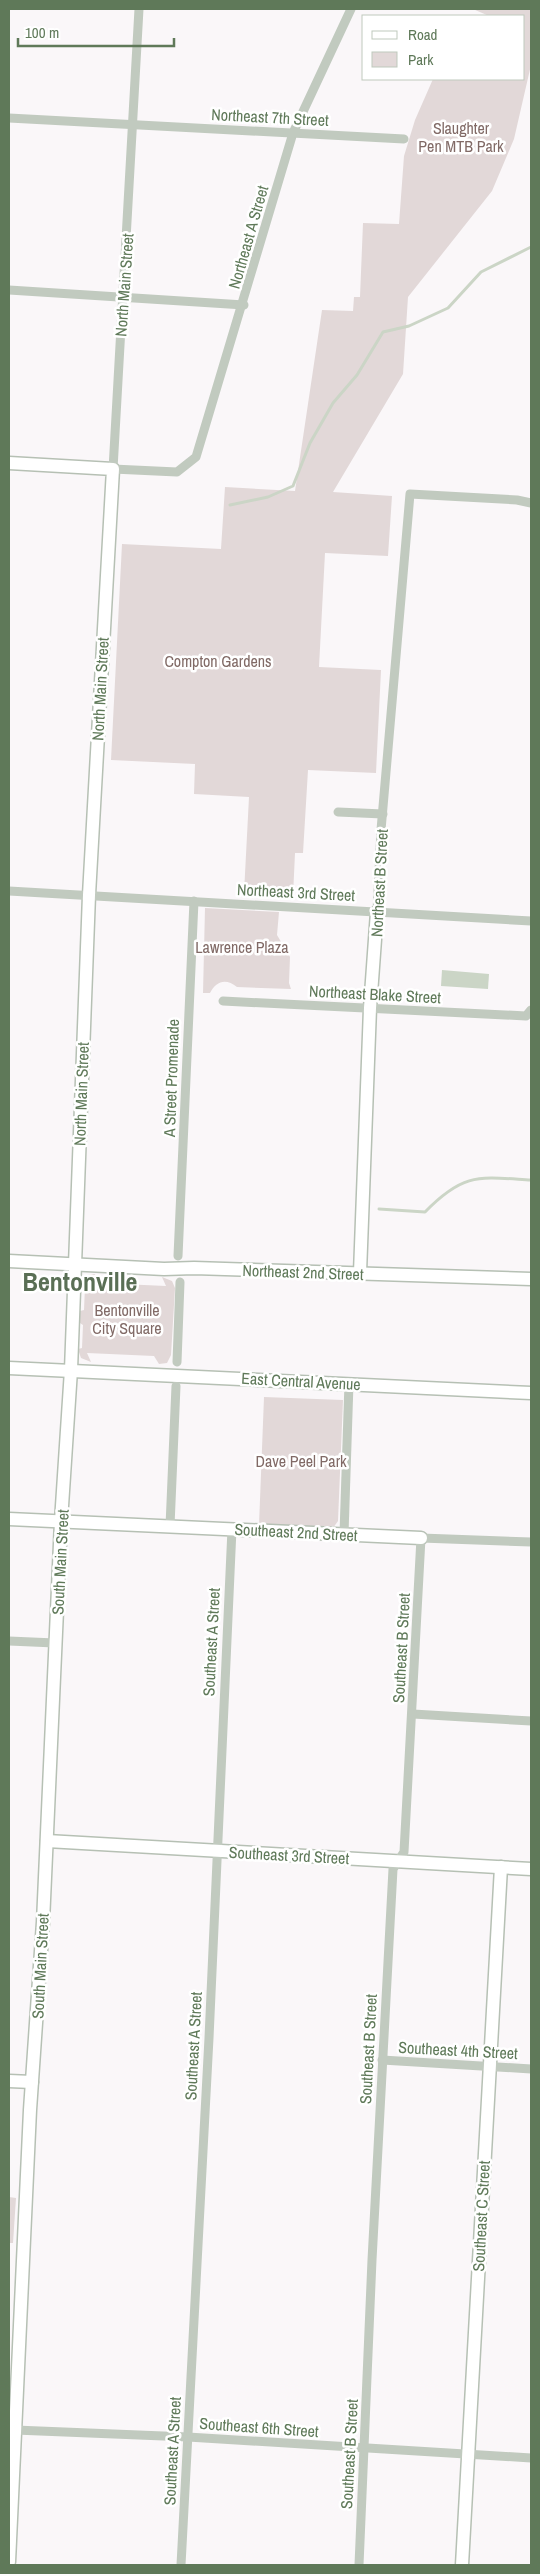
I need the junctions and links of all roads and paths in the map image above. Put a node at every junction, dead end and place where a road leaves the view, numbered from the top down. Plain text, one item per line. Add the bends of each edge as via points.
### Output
1 (139, 9) edge
2 (351, 9) edge
3 (9, 118) edge
4 (134, 124) junction
5 (293, 133) junction
6 (404, 139) dead end
7 (9, 290) edge
8 (123, 297) junction
9 (244, 305) junction
10 (9, 464) edge
11 (112, 469) junction
12 (531, 503) edge
13 (338, 812) dead end
14 (383, 814) junction
15 (9, 891) edge
16 (89, 895) junction
17 (194, 901) junction
18 (377, 912) junction
19 (531, 921) edge
20 (223, 1001) dead end
21 (370, 1008) junction
22 (529, 1013) edge
23 (178, 1256) dead end
24 (9, 1261) edge
25 (75, 1264) junction
26 (360, 1273) junction
27 (531, 1279) edge
28 (180, 1282) dead end
29 (177, 1362) dead end
30 (9, 1368) edge
31 (70, 1370) junction
32 (349, 1383) junction
33 (176, 1386) dead end
34 (531, 1393) edge
35 (9, 1519) edge
36 (61, 1521) junction
37 (170, 1526) junction
38 (232, 1529) junction
39 (344, 1534) junction
40 (421, 1538) junction
41 (531, 1542) edge
42 (9, 1641) edge
43 (55, 1643) junction
44 (412, 1714) junction
45 (531, 1721) edge
46 (47, 1841) junction
47 (217, 1851) junction
48 (397, 1861) junction
49 (501, 1867) junction
50 (531, 1869) edge
51 (382, 2060) junction
52 (490, 2066) junction
53 (531, 2069) edge
54 (9, 2081) edge
55 (32, 2082) junction
56 (16, 2430) junction
57 (188, 2437) junction
58 (364, 2448) junction
59 (468, 2454) junction
60 (531, 2458) edge
61 (10, 2531) edge
62 (9, 2562) edge
63 (181, 2565) edge
64 (359, 2565) edge
65 (462, 2565) edge

1 - 4 street, North Main Street
2 - 5 street, Northeast A Street
3 - 4 street, Northeast 7th Street
4 - 5 street, Northeast 7th Street
4 - 8 street, North Main Street
5 - 6 street, Northeast 7th Street
5 - 9 street, Northeast A Street
7 - 8 street
8 - 9 street
8 - 11 street, North Main Street
9 - 11 street, Northeast A Street via 196,457 177,472
10 - 11 street
11 - 16 street, North Main Street
12 - 14 street, Northeast B Street via 410,494
13 - 14 street
14 - 18 street, Northeast B Street
15 - 16 street, Northeast 3rd Street
16 - 17 street, Northeast 3rd Street
16 - 25 street, North Main Street
17 - 18 street, Northeast 3rd Street
17 - 23 street, A Street Promenade
18 - 19 street, Northeast 3rd Street
18 - 21 street, Northeast B Street
20 - 21 street, Northeast Blake Street
21 - 22 street, Northeast Blake Street
21 - 26 street, Northeast B Street
24 - 25 street, Northeast 2nd Street
25 - 26 street, Northeast 2nd Street
25 - 31 street, North Main Street
26 - 27 street, Northeast 2nd Street
28 - 29 street
30 - 31 street, East Central Avenue
31 - 32 street, East Central Avenue
31 - 36 street, South Main Street
32 - 34 street, East Central Avenue
32 - 39 street
33 - 37 street
35 - 36 street, Southeast 2nd Street
36 - 37 street, Southeast 2nd Street
36 - 43 street, South Main Street
37 - 38 street, Southeast 2nd Street
38 - 39 street, Southeast 2nd Street
38 - 47 street, Southeast A Street
39 - 40 street, Southeast 2nd Street
40 - 41 street, Southeast 2nd Street
40 - 44 street, Southeast B Street
42 - 43 street
43 - 46 street, South Main Street
44 - 45 street
44 - 48 street, Southeast B Street via 403,1854
46 - 47 street, Southeast 3rd Street
46 - 55 street, South Main Street
47 - 48 street, Southeast 3rd Street
47 - 57 street, Southeast A Street
48 - 49 street, Southeast 3rd Street
48 - 51 street, Southeast B Street via 393,1869
49 - 50 street, Southeast 3rd Street
49 - 52 street, Southeast C Street
51 - 52 street, Southeast 4th Street
51 - 58 street, Southeast B Street
52 - 53 street, Southeast 4th Street
52 - 59 street, Southeast C Street
54 - 55 street
55 - 56 street, South Main Street
56 - 57 street, Southeast 6th Street
56 - 61 street, South Main Street
57 - 58 street, Southeast 6th Street
57 - 63 street, Southeast A Street
58 - 59 street, Southeast 6th Street
58 - 64 street, Southeast B Street
59 - 60 street, Southeast 6th Street
59 - 65 street, Southeast C Street
61 - 62 street, South Main Street

